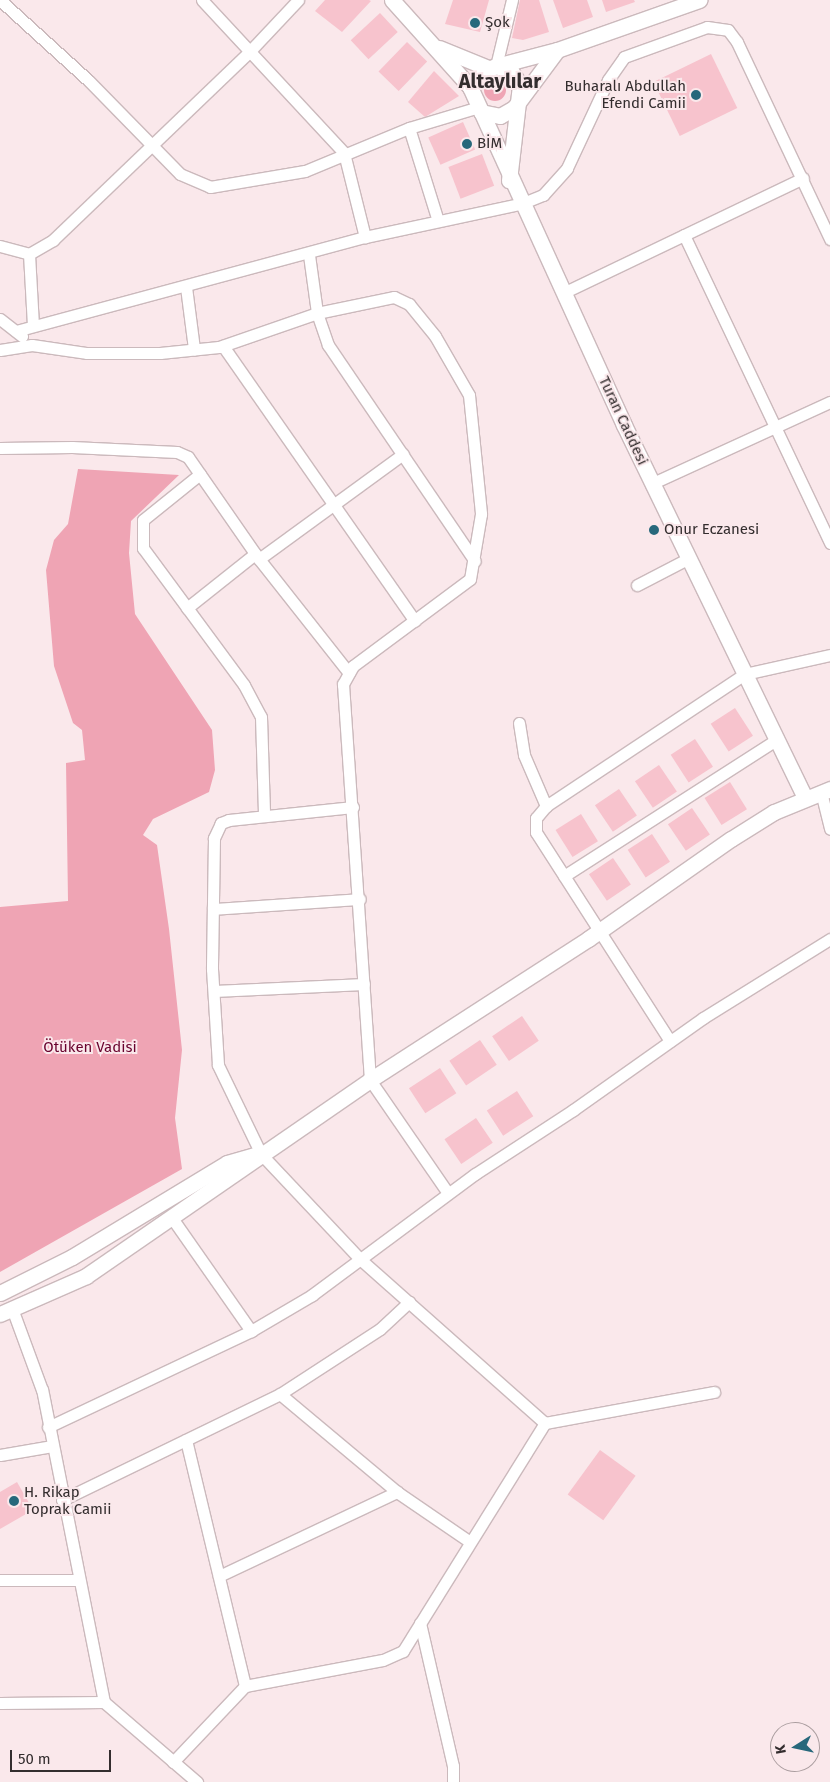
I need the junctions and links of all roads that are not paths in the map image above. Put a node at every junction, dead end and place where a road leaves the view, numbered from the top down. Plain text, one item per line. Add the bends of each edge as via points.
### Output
1 (0, 0) edge
2 (202, 0) edge
3 (298, 0) edge
4 (392, 0) edge
5 (512, 0) edge
6 (699, 0) edge
7 (438, 48) junction
8 (557, 50) junction
9 (250, 51) junction
10 (492, 67) junction
11 (470, 87) junction
12 (519, 102) junction
13 (480, 109) junction
14 (409, 128) junction
15 (152, 147) junction
16 (344, 153) junction
17 (802, 178) junction
18 (509, 180) junction
19 (523, 203) junction
20 (438, 220) junction
21 (684, 235) junction
22 (365, 237) junction
23 (830, 239) edge
24 (0, 246) edge
25 (29, 254) junction
26 (309, 255) junction
27 (186, 287) junction
28 (564, 293) junction
29 (317, 313) junction
30 (0, 318) edge
31 (32, 326) junction
32 (16, 331) junction
33 (32, 345) junction
34 (224, 346) junction
35 (194, 349) junction
36 (0, 350) edge
37 (830, 402) edge
38 (777, 426) junction
39 (0, 448) edge
40 (403, 454) junction
41 (200, 474) junction
42 (653, 483) junction
43 (332, 502) junction
44 (830, 543) edge
45 (257, 556) junction
46 (689, 558) junction
47 (475, 561) junction
48 (637, 585) dead end
49 (188, 608) junction
50 (415, 621) junction
51 (830, 654) edge
52 (349, 673) junction
53 (745, 674) junction
54 (519, 723) dead end
55 (777, 739) junction
56 (825, 791) edge
57 (805, 798) junction
58 (546, 806) junction
59 (353, 807) junction
60 (264, 816) junction
61 (830, 829) edge
62 (564, 876) junction
63 (360, 899) junction
64 (213, 909) junction
65 (599, 931) junction
66 (830, 939) edge
67 (364, 984) junction
68 (214, 991) junction
69 (670, 1040) junction
70 (370, 1080) junction
71 (261, 1154) junction
72 (448, 1193) junction
73 (172, 1218) junction
74 (360, 1258) junction
75 (0, 1294) edge
76 (409, 1302) junction
77 (7, 1313) edge
78 (251, 1331) junction
79 (714, 1392) dead end
80 (280, 1394) junction
81 (545, 1423) junction
82 (48, 1427) junction
83 (186, 1440) junction
84 (52, 1446) junction
85 (0, 1455) edge
86 (397, 1492) junction
87 (62, 1500) junction
88 (470, 1542) junction
89 (219, 1576) junction
90 (0, 1580) edge
91 (78, 1580) junction
92 (420, 1623) junction
93 (245, 1686) junction
94 (104, 1702) junction
95 (0, 1704) edge
96 (173, 1762) junction
97 (197, 1782) edge
98 (453, 1782) edge

1 - 15 street via 89,81
2 - 9 street
3 - 9 street
4 - 7 street, Turan Caddesi
5 - 10 street
6 - 8 street
7 - 10 street, Turan Caddesi
7 - 11 street, Turan Caddesi
8 - 10 street
8 - 12 street
9 - 15 street
9 - 16 street
10 - 11 street
10 - 12 street via 511,71 517,78
11 - 13 street, Turan Caddesi
12 - 13 street via 500,116
12 - 18 street
13 - 14 street
13 - 18 street, Turan Caddesi
14 - 16 street
14 - 20 street
15 - 16 street via 180,174 210,187 305,171
15 - 25 street via 53,240
16 - 22 street
17 - 19 street via 737,42 728,30 707,27 624,57 608,80 555,186
17 - 21 street
17 - 23 street
18 - 19 street, Turan Caddesi
19 - 20 street
19 - 28 street, Turan Caddesi
20 - 22 street
21 - 28 street
21 - 38 street
22 - 26 street
24 - 25 street
25 - 31 street
26 - 27 street
26 - 29 street
27 - 31 street
27 - 35 street
28 - 42 street, Turan Caddesi
29 - 34 street
29 - 40 street via 328,345
29 - 47 street via 394,297 409,304 435,336 469,395 481,514
30 - 32 street
31 - 32 street
32 - 33 street
33 - 35 street via 87,353
33 - 36 street
34 - 35 street
34 - 43 street
37 - 38 street
38 - 42 street
38 - 44 street
39 - 41 street via 72,447 177,452 188,457
40 - 43 street
40 - 47 street
41 - 45 street
41 - 49 street via 143,520 140,528 143,548
42 - 46 street, Turan Caddesi
43 - 45 street
43 - 50 street
45 - 49 street
45 - 52 street
46 - 48 street
46 - 53 street, Turan Caddesi
47 - 50 street via 466,584
49 - 60 street via 244,685 261,717
50 - 52 street via 353,666
51 - 53 street
52 - 59 street via 343,684 344,719
53 - 55 street, Turan Caddesi
53 - 58 street
54 - 58 street via 524,755
55 - 57 street, Turan Caddesi
55 - 62 street
56 - 57 street
56 - 61 street
57 - 65 street via 731,839
58 - 62 street via 536,818 536,832
59 - 60 street
59 - 63 street
60 - 64 street via 221,823 214,838
62 - 65 street
63 - 64 street
63 - 67 street
64 - 68 street
65 - 69 street
65 - 70 street
66 - 69 street
67 - 68 street
67 - 70 street
68 - 71 street via 218,1065
69 - 72 street
70 - 71 street
70 - 72 street
71 - 73 street
71 - 74 street
71 - 75 street via 226,1163 72,1257
72 - 74 street
73 - 77 street via 86,1276
73 - 78 street
74 - 76 street
74 - 78 street via 312,1295
76 - 80 street via 380,1329
76 - 81 street
77 - 82 street via 42,1390
78 - 82 street
79 - 81 street
80 - 83 street
80 - 86 street
81 - 88 street
82 - 84 street
83 - 87 street
83 - 89 street
84 - 85 street
84 - 87 street
86 - 88 street
86 - 89 street
87 - 91 street
88 - 92 street
89 - 93 street
90 - 91 street
91 - 94 street
92 - 93 street via 403,1651 383,1660
92 - 98 street via 453,1766
93 - 96 street
94 - 95 street
94 - 96 street
96 - 97 street

